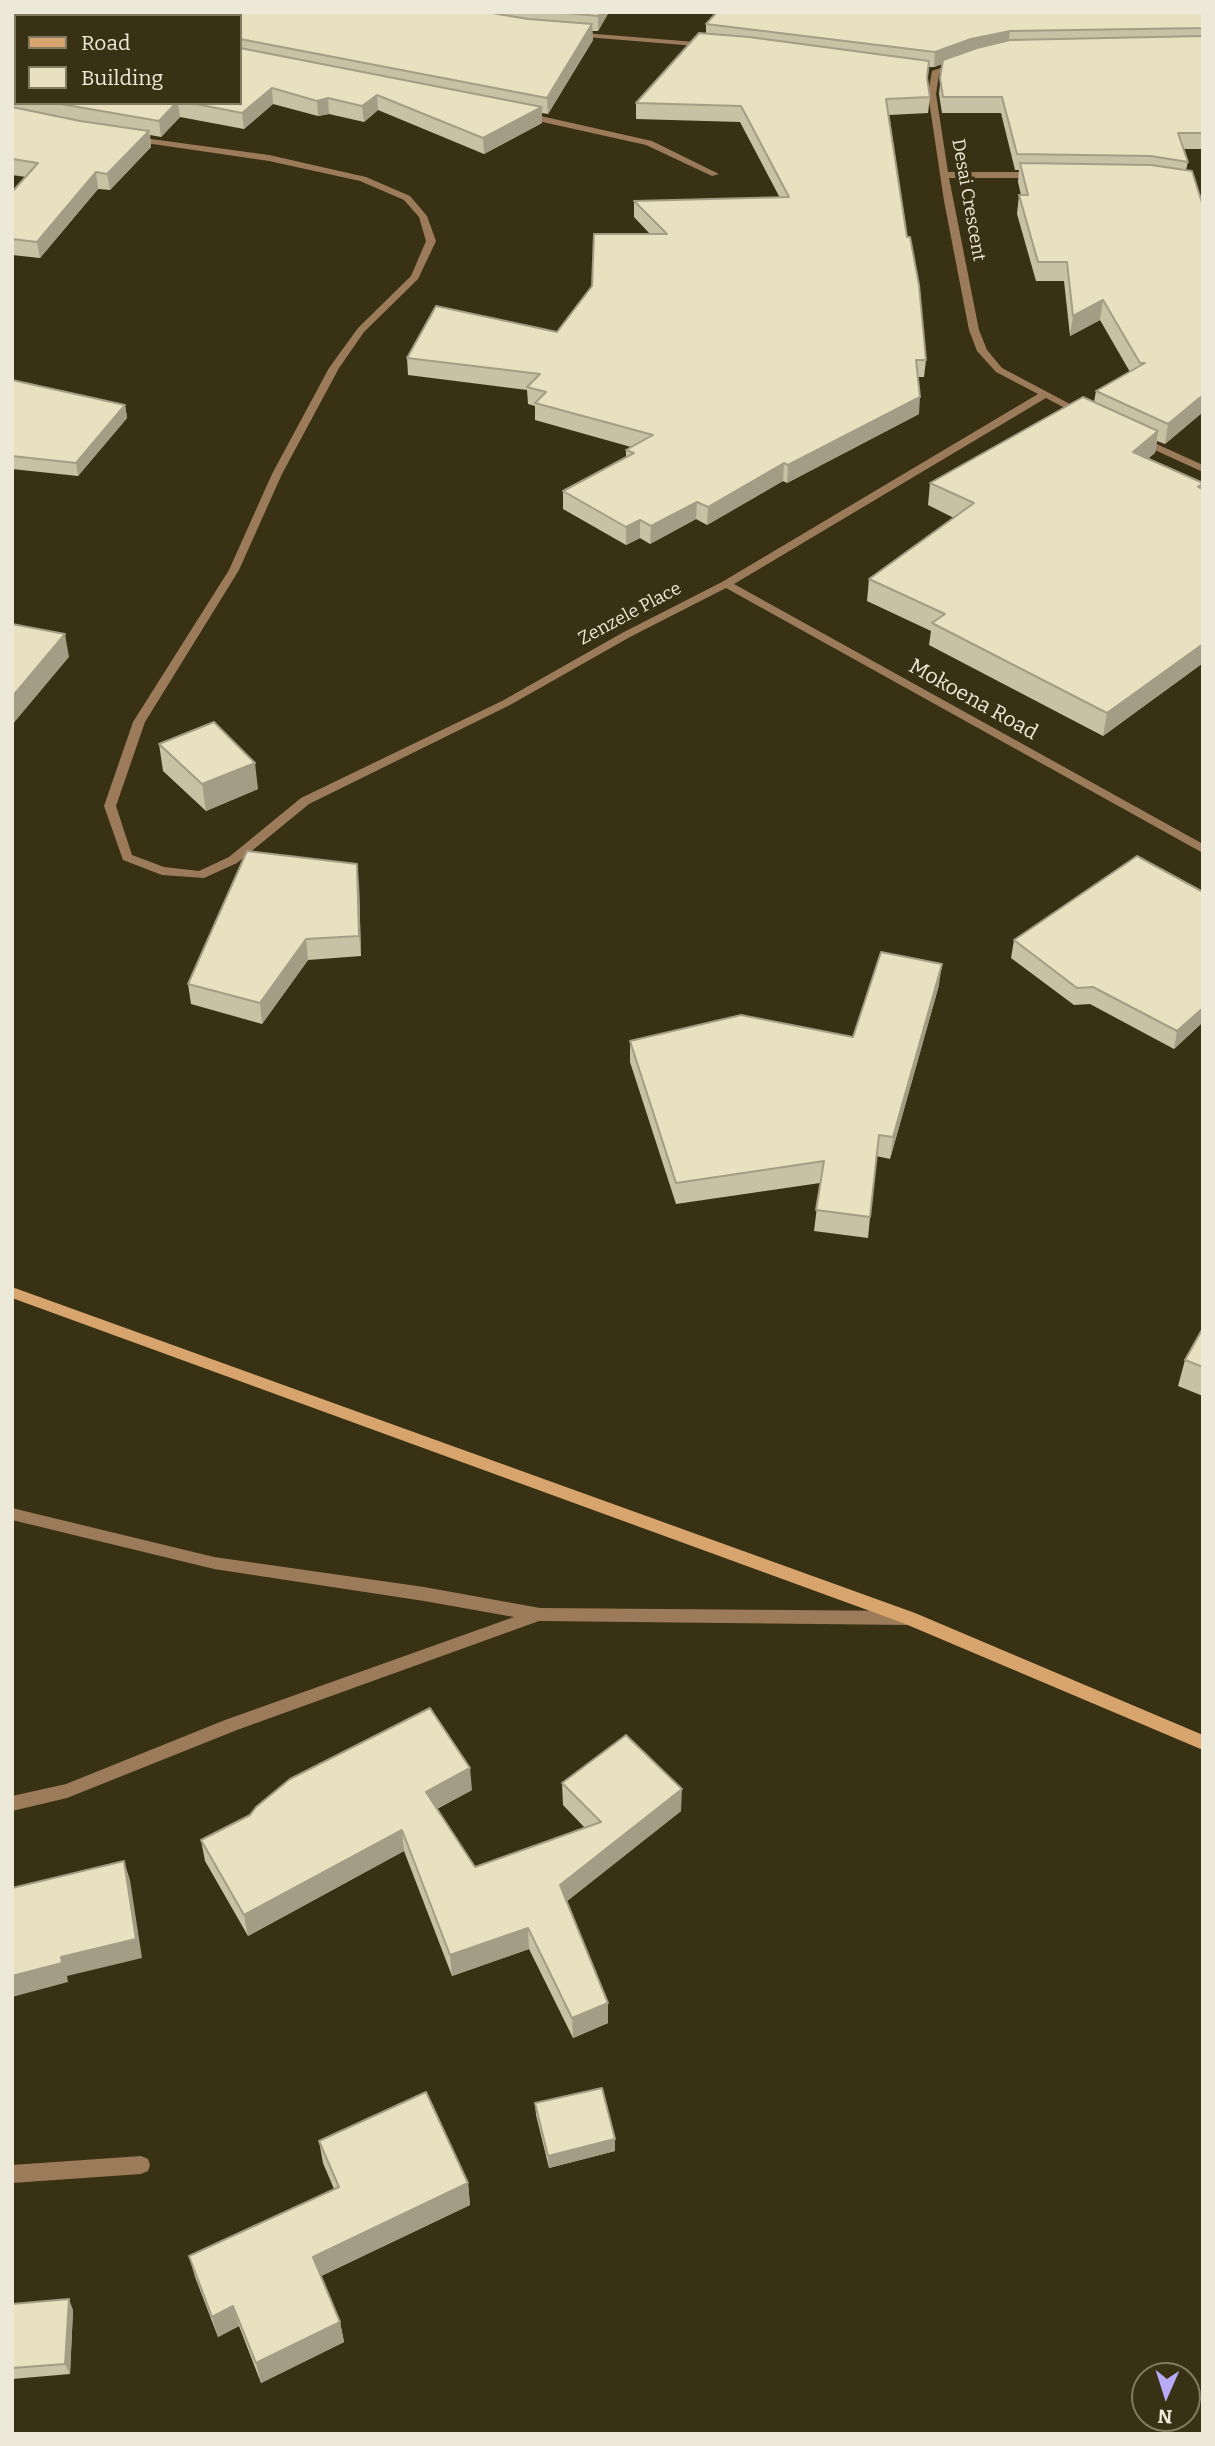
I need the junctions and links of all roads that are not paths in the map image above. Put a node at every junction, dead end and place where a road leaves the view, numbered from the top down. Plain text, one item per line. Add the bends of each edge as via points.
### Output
1 (570, 34) edge
2 (721, 46) edge
3 (973, 59) edge
4 (922, 72) edge
5 (935, 73) junction
6 (516, 114) edge
7 (123, 136) edge
8 (715, 174) dead end
9 (945, 175) junction
10 (1054, 175) edge
11 (1044, 395) junction
12 (1093, 418) edge
13 (1129, 435) edge
14 (1203, 469) edge
15 (726, 584) junction
16 (1203, 849) edge
17 (12, 1292) edge
18 (12, 1514) edge
19 (540, 1615) junction
20 (909, 1618) junction
21 (1203, 1743) edge
22 (12, 1804) edge
23 (141, 2165) dead end
24 (12, 2174) edge

1 - 2 street
3 - 5 street
4 - 5 street
5 - 9 street, Desai Crescent via 932,94
6 - 8 street via 649,143
7 - 15 street, Zenzele Place via 363,178 407,198 423,216 431,241 415,277 361,330 323,386 234,570 139,722 110,806 127,857 162,871 200,875 233,860 305,801 506,703
9 - 10 street
9 - 11 street, Desai Crescent via 974,330 982,351 999,370
11 - 12 street, Desai Crescent
11 - 15 street, Zenzele Place
13 - 14 street
15 - 16 street, Mokoena Road
17 - 20 street
18 - 19 street via 214,1563
19 - 20 street
19 - 22 street via 230,1725 66,1791
20 - 21 street
23 - 24 street

